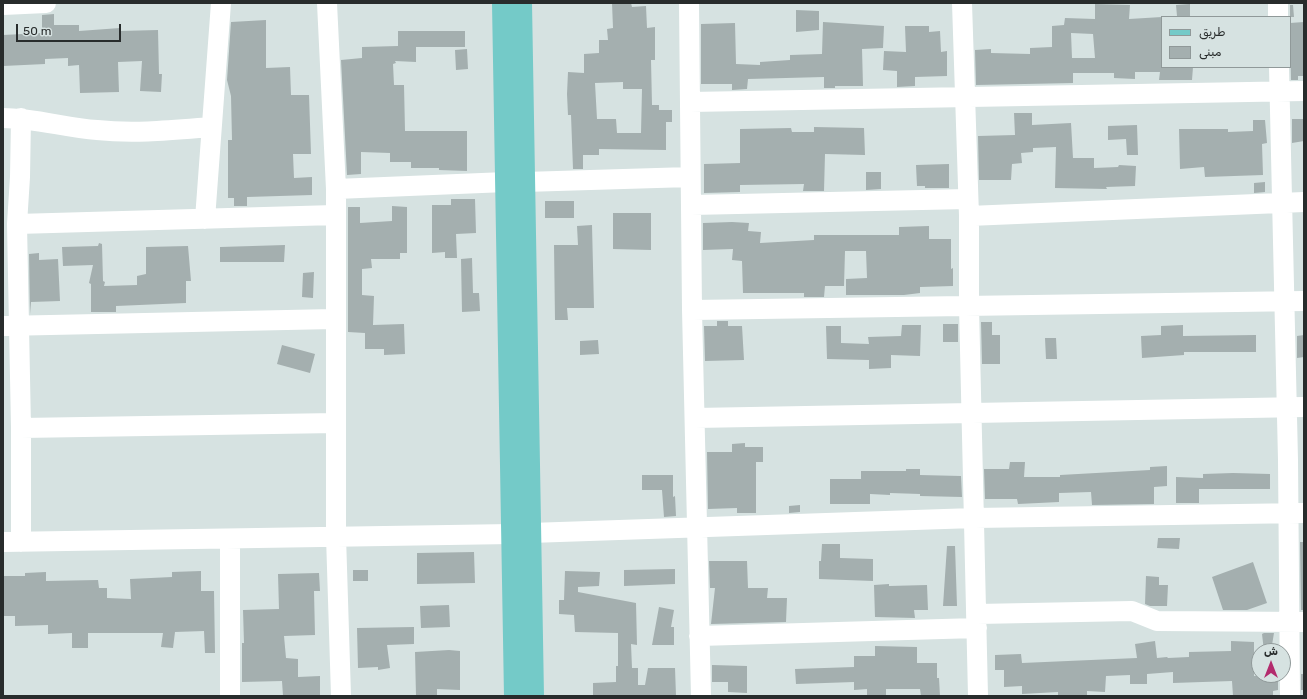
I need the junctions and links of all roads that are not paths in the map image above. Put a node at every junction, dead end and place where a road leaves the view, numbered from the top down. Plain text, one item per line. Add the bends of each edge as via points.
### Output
1 (46, 3) edge
2 (221, 3) edge
3 (327, 3) edge
4 (503, 3) edge
5 (521, 3) edge
6 (689, 3) edge
7 (962, 3) edge
8 (1278, 3) edge
9 (3, 5) edge
10 (1278, 16) edge
11 (1279, 68) edge
12 (1304, 91) edge
13 (1279, 92) junction
14 (966, 98) junction
15 (690, 102) junction
16 (12, 118) edge
17 (211, 127) junction
18 (690, 176) junction
19 (515, 182) junction
20 (336, 189) junction
21 (1304, 202) edge
22 (1282, 203) junction
23 (691, 205) junction
24 (969, 208) junction
25 (335, 215) junction
26 (205, 219) junction
27 (17, 224) junction
28 (1304, 301) edge
29 (1284, 302) junction
30 (969, 306) junction
31 (692, 310) junction
32 (334, 319) junction
33 (11, 326) edge
34 (1295, 407) edge
35 (971, 412) junction
36 (695, 418) junction
37 (336, 423) junction
38 (21, 428) junction
39 (1296, 514) edge
40 (974, 518) junction
41 (698, 527) junction
42 (521, 534) junction
43 (336, 536) junction
44 (230, 539) junction
45 (12, 542) edge
46 (977, 621) junction
47 (1296, 622) edge
48 (699, 636) junction
49 (230, 696) edge
50 (341, 696) edge
51 (515, 696) edge
52 (532, 696) edge
53 (700, 696) edge
54 (978, 696) edge
55 (1290, 696) edge

1 - 9 street
2 - 17 street
3 - 20 street
4 - 19 main road
5 - 19 main road
6 - 15 street
7 - 14 street
8 - 10 street
11 - 13 street
12 - 13 street
13 - 14 street
13 - 22 street
14 - 15 street
14 - 24 street
15 - 18 street
16 - 17 street via 91,130 132,132
16 - 27 street via 20,177
17 - 26 street
18 - 19 street
18 - 23 street
19 - 20 street
19 - 42 main road
20 - 25 street
21 - 22 street
22 - 24 street
22 - 29 street
23 - 24 street
23 - 31 street
24 - 30 street
25 - 26 street
25 - 32 street
26 - 27 street
27 - 33 street
28 - 29 street
29 - 30 street
29 - 34 street
30 - 31 street
30 - 35 street
31 - 36 street
32 - 33 street
32 - 37 street
33 - 38 street
34 - 35 street
34 - 39 street
35 - 36 street
35 - 40 street
36 - 41 street
37 - 38 street
37 - 43 street
38 - 45 street
39 - 40 street
39 - 47 street
40 - 41 street
40 - 46 street
41 - 42 street
41 - 48 street
42 - 43 street
42 - 51 main road
42 - 52 main road
43 - 44 street
43 - 50 street
44 - 45 street
44 - 49 street
46 - 47 street via 1132,611 1157,621
46 - 48 street
46 - 54 street
47 - 55 street
48 - 53 street

